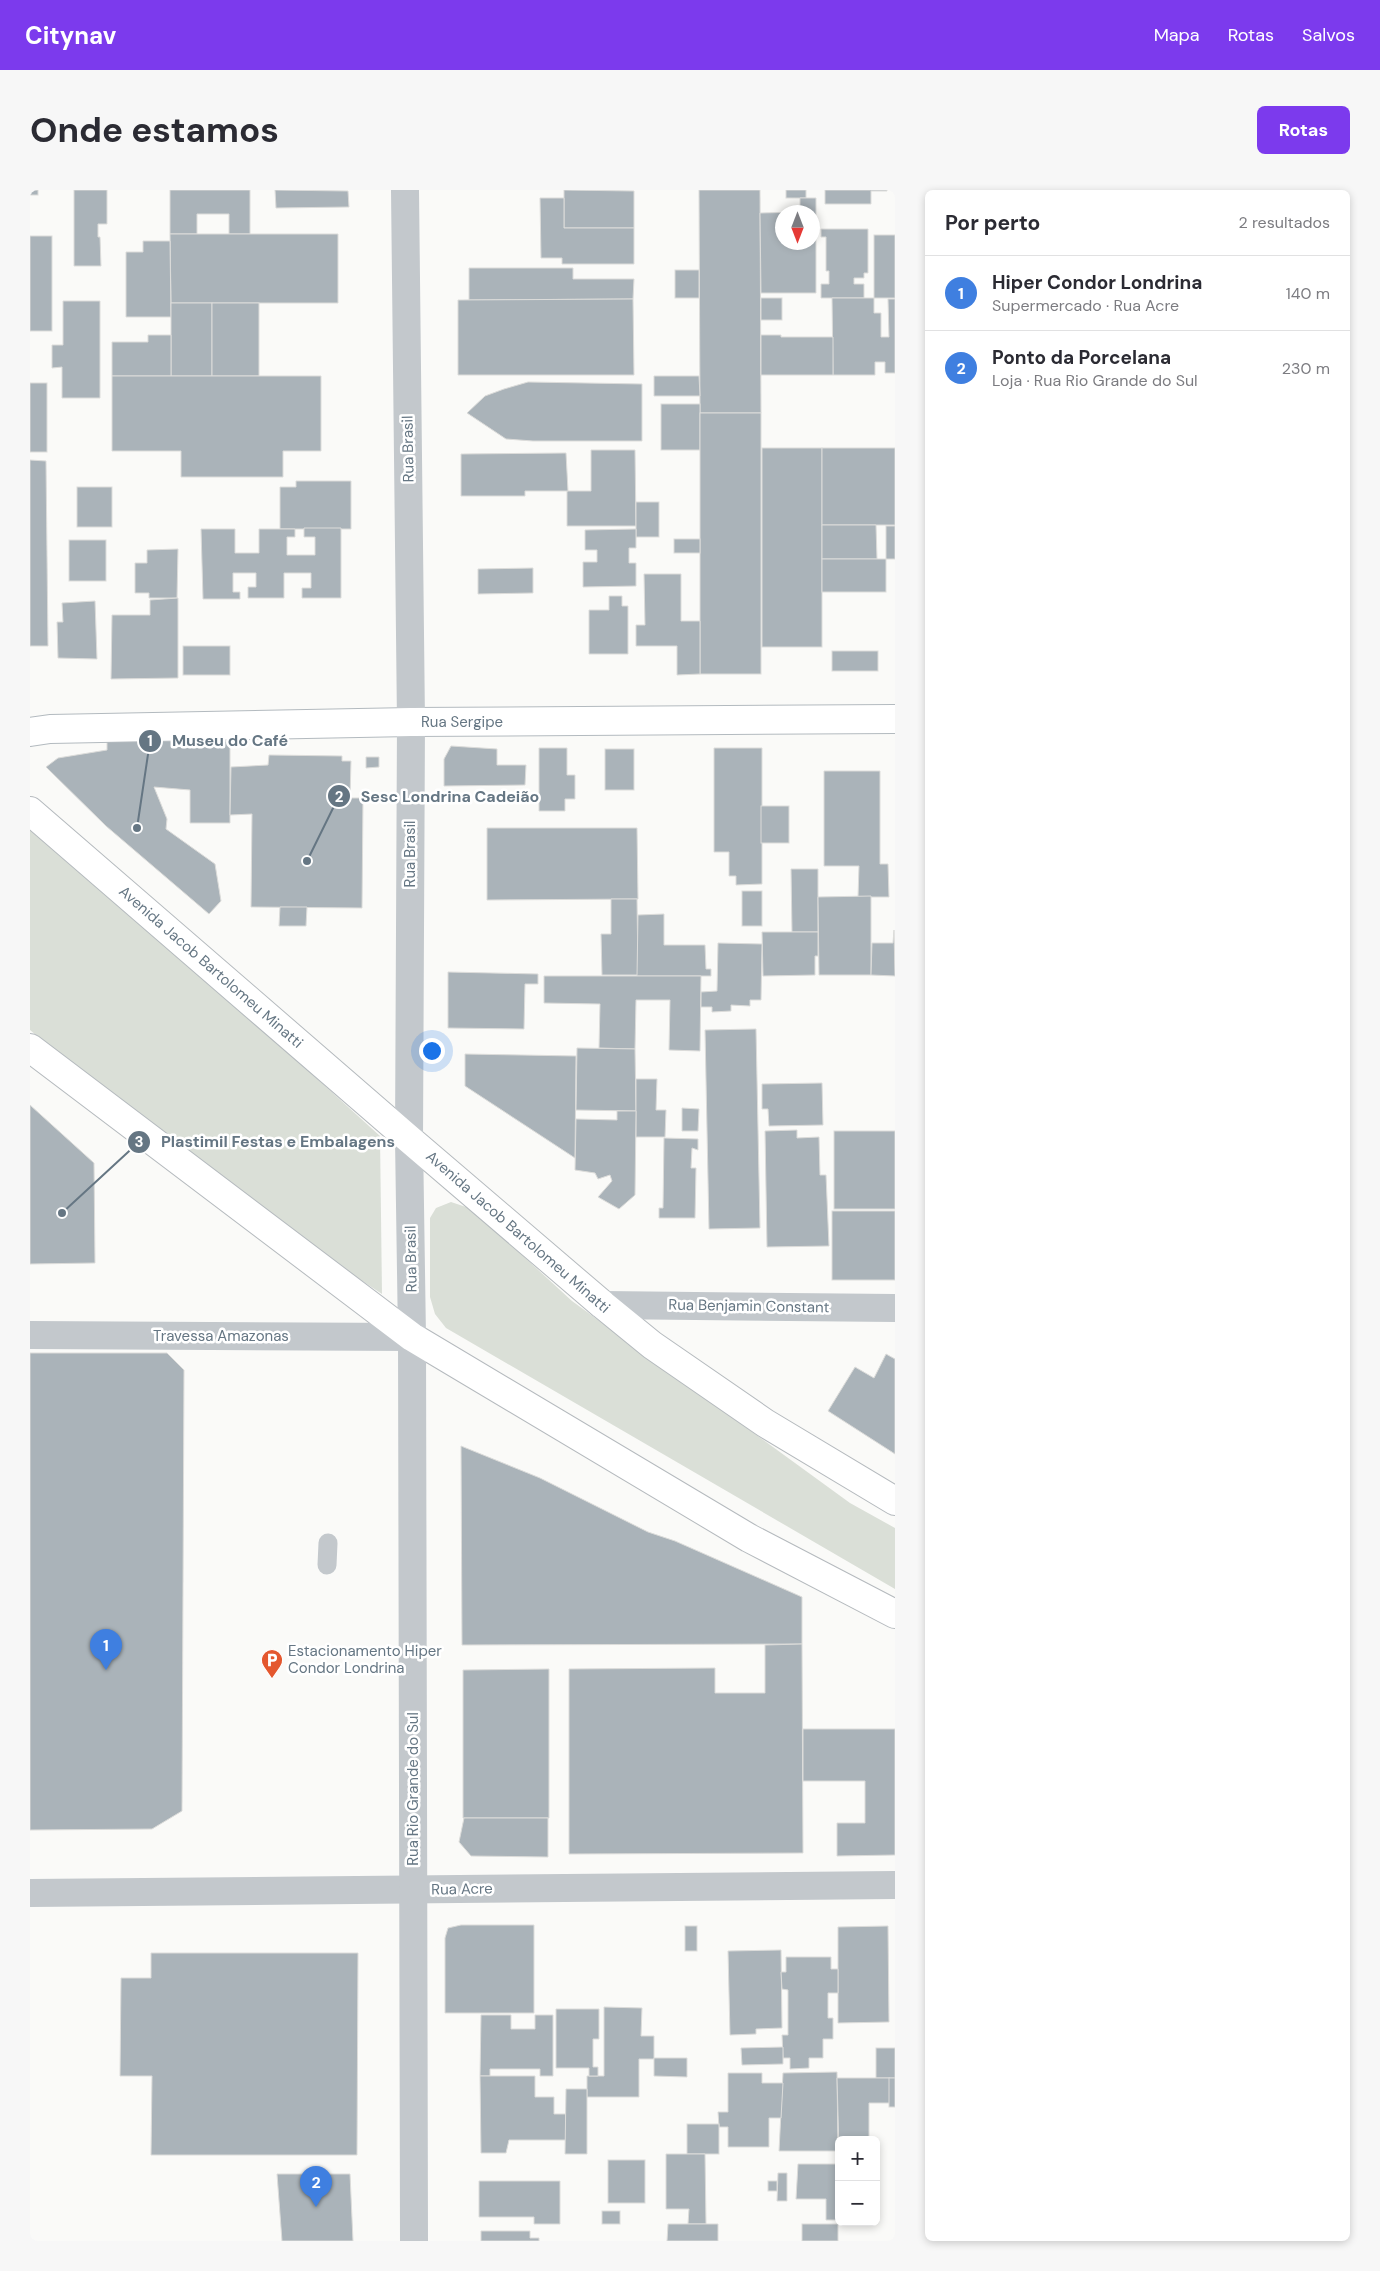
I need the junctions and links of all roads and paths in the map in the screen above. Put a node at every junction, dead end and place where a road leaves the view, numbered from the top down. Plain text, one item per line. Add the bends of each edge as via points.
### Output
1 (404, 190) edge
2 (895, 720) edge
3 (411, 722) junction
4 (30, 732) edge
5 (30, 811) edge
6 (30, 1048) edge
7 (409, 1139) junction
8 (603, 1305) junction
9 (895, 1308) edge
10 (30, 1335) edge
11 (412, 1337) junction
12 (895, 1501) edge
13 (328, 1543) dead end
14 (326, 1565) dead end
15 (895, 1614) edge
16 (895, 1885) edge
17 (413, 1889) junction
18 (30, 1893) edge
19 (414, 2241) edge

1 - 3 street, Rua Brasil
2 - 3 main road, Rua Sergipe
3 - 4 main road, Rua Sergipe
3 - 7 street, Rua Brasil
5 - 7 main road, Avenida Jacob Bartolomeu Minatti
6 - 11 main road
7 - 8 main road, Avenida Jacob Bartolomeu Minatti
7 - 11 street, Rua Brasil
8 - 9 street, Rua Benjamin Constant
8 - 12 main road, Avenida Jacob Bartolomeu Minatti via 652,1345 765,1423
10 - 11 street, Travessa Amazonas
11 - 15 main road via 749,1538
11 - 17 street, Rua Rio Grande do Sul
13 - 14 lane
16 - 17 street, Rua Acre
17 - 18 street, Rua Acre
17 - 19 street, Rua Rio Grande do Sul

